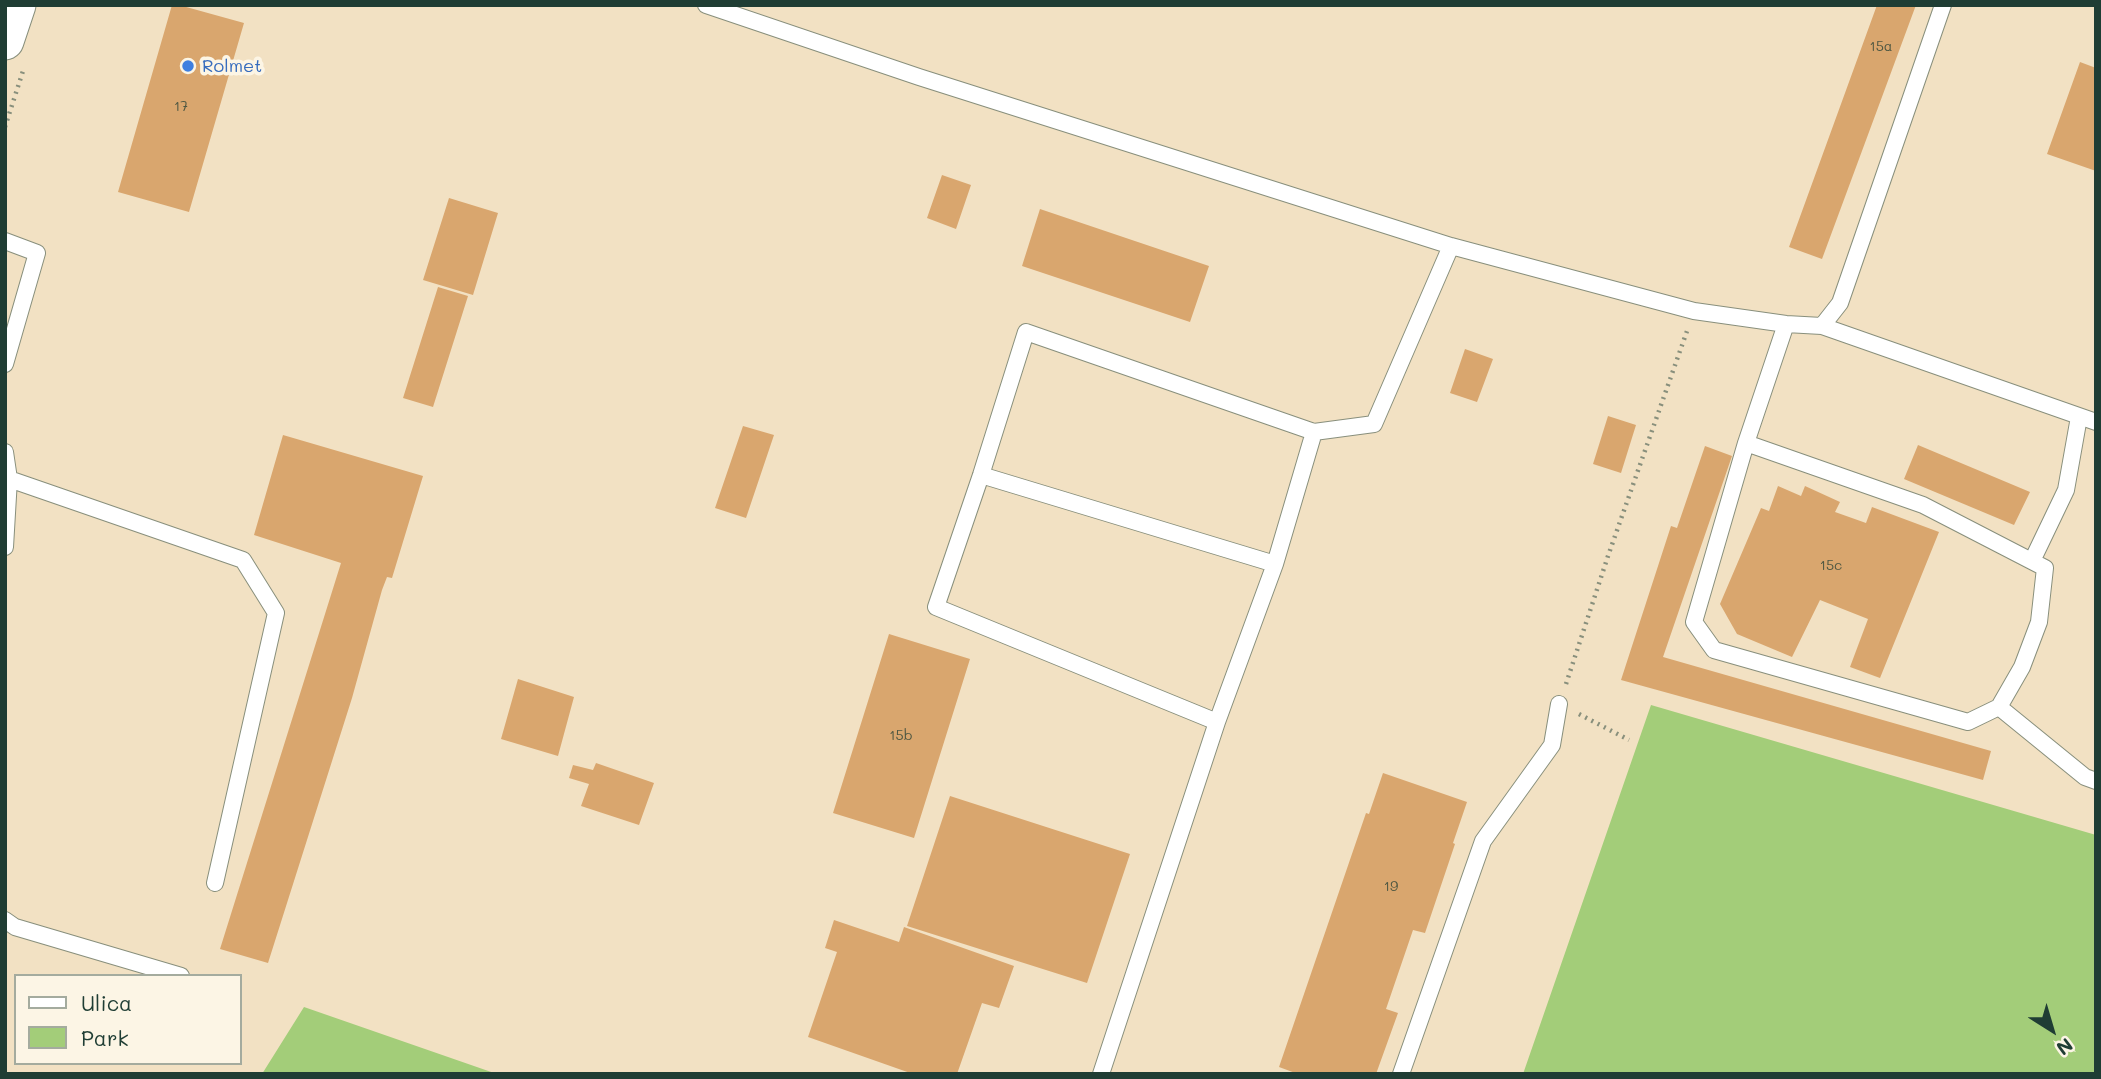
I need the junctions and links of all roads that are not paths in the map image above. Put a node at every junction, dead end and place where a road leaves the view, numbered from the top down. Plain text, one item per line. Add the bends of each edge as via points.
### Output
1 (17, 5) edge
2 (706, 5) edge
3 (1943, 5) edge
4 (15, 54) edge
5 (5, 241) edge
6 (1451, 246) junction
7 (1786, 324) junction
8 (1822, 326) junction
9 (5, 365) edge
10 (2079, 416) junction
11 (2096, 422) edge
12 (1314, 432) junction
13 (1746, 443) junction
14 (5, 452) edge
15 (981, 475) junction
16 (9, 479) junction
17 (5, 548) edge
18 (2032, 561) junction
19 (1275, 565) junction
20 (1559, 704) road end
21 (1999, 707) junction
22 (1217, 722) junction
23 (2096, 780) edge
24 (215, 883) dead end
25 (5, 920) edge
26 (174, 974) edge
27 (1101, 1074) edge
28 (1401, 1074) edge

1 - 4 street
2 - 6 lane
3 - 8 lane via 1840,303
5 - 9 lane via 37,253
6 - 7 lane via 1694,310
6 - 12 lane via 1374,424
7 - 8 lane
7 - 13 lane
8 - 10 lane
10 - 11 lane
10 - 18 lane via 2066,490
12 - 15 lane via 1026,332
12 - 19 lane
13 - 18 lane via 1923,505
13 - 21 lane via 1694,622 1714,650 1968,722
14 - 16 lane
15 - 19 lane
15 - 22 lane via 936,607
16 - 17 lane
16 - 24 lane via 243,560 276,612
18 - 21 lane via 2045,568 2039,622 2022,667
19 - 22 lane
20 - 28 lane via 1552,745 1483,841
21 - 23 lane via 2085,777
22 - 27 lane
25 - 26 lane via 15,927

